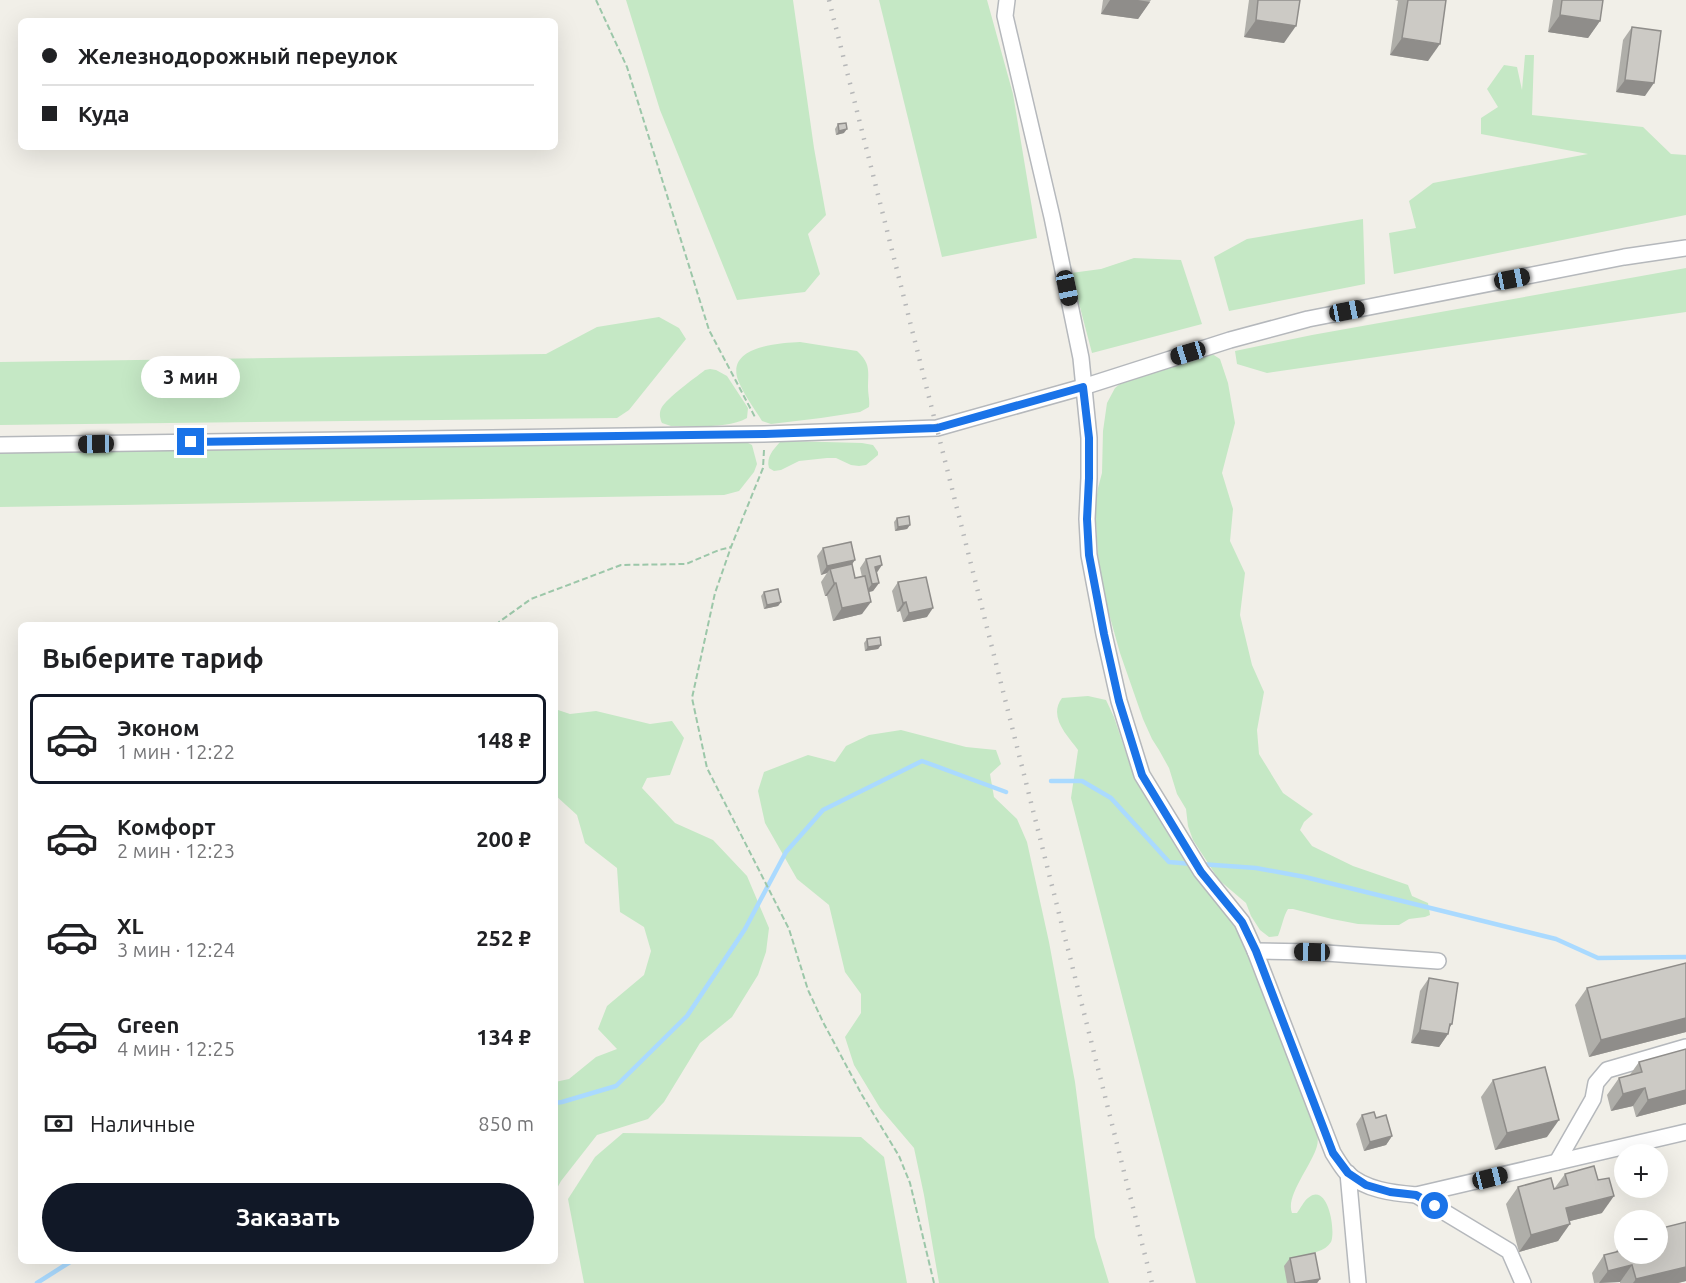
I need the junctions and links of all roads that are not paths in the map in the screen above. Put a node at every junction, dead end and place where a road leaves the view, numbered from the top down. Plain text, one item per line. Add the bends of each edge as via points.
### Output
1 (1007, 0) edge
2 (1686, 248) edge
3 (1083, 387) junction
4 (0, 445) edge
5 (1256, 951) junction
6 (1438, 961) dead end
7 (1686, 1047) edge
8 (1686, 1132) edge
9 (1557, 1162) junction
10 (1348, 1173) junction
11 (1416, 1195) junction
12 (1358, 1283) edge
13 (1523, 1283) edge

1 - 3 street via 1005,16 1054,229 1081,358
2 - 3 street via 1308,319
3 - 4 street via 937,428
3 - 5 street via 1089,438 1089,555 1119,701 1142,775 1201,872 1242,922
5 - 6 street
5 - 10 street via 1333,1153
7 - 9 street via 1607,1070 1596,1083 1593,1099
8 - 9 street
9 - 11 street
10 - 11 street via 1366,1185
10 - 12 street
11 - 13 street via 1509,1251

